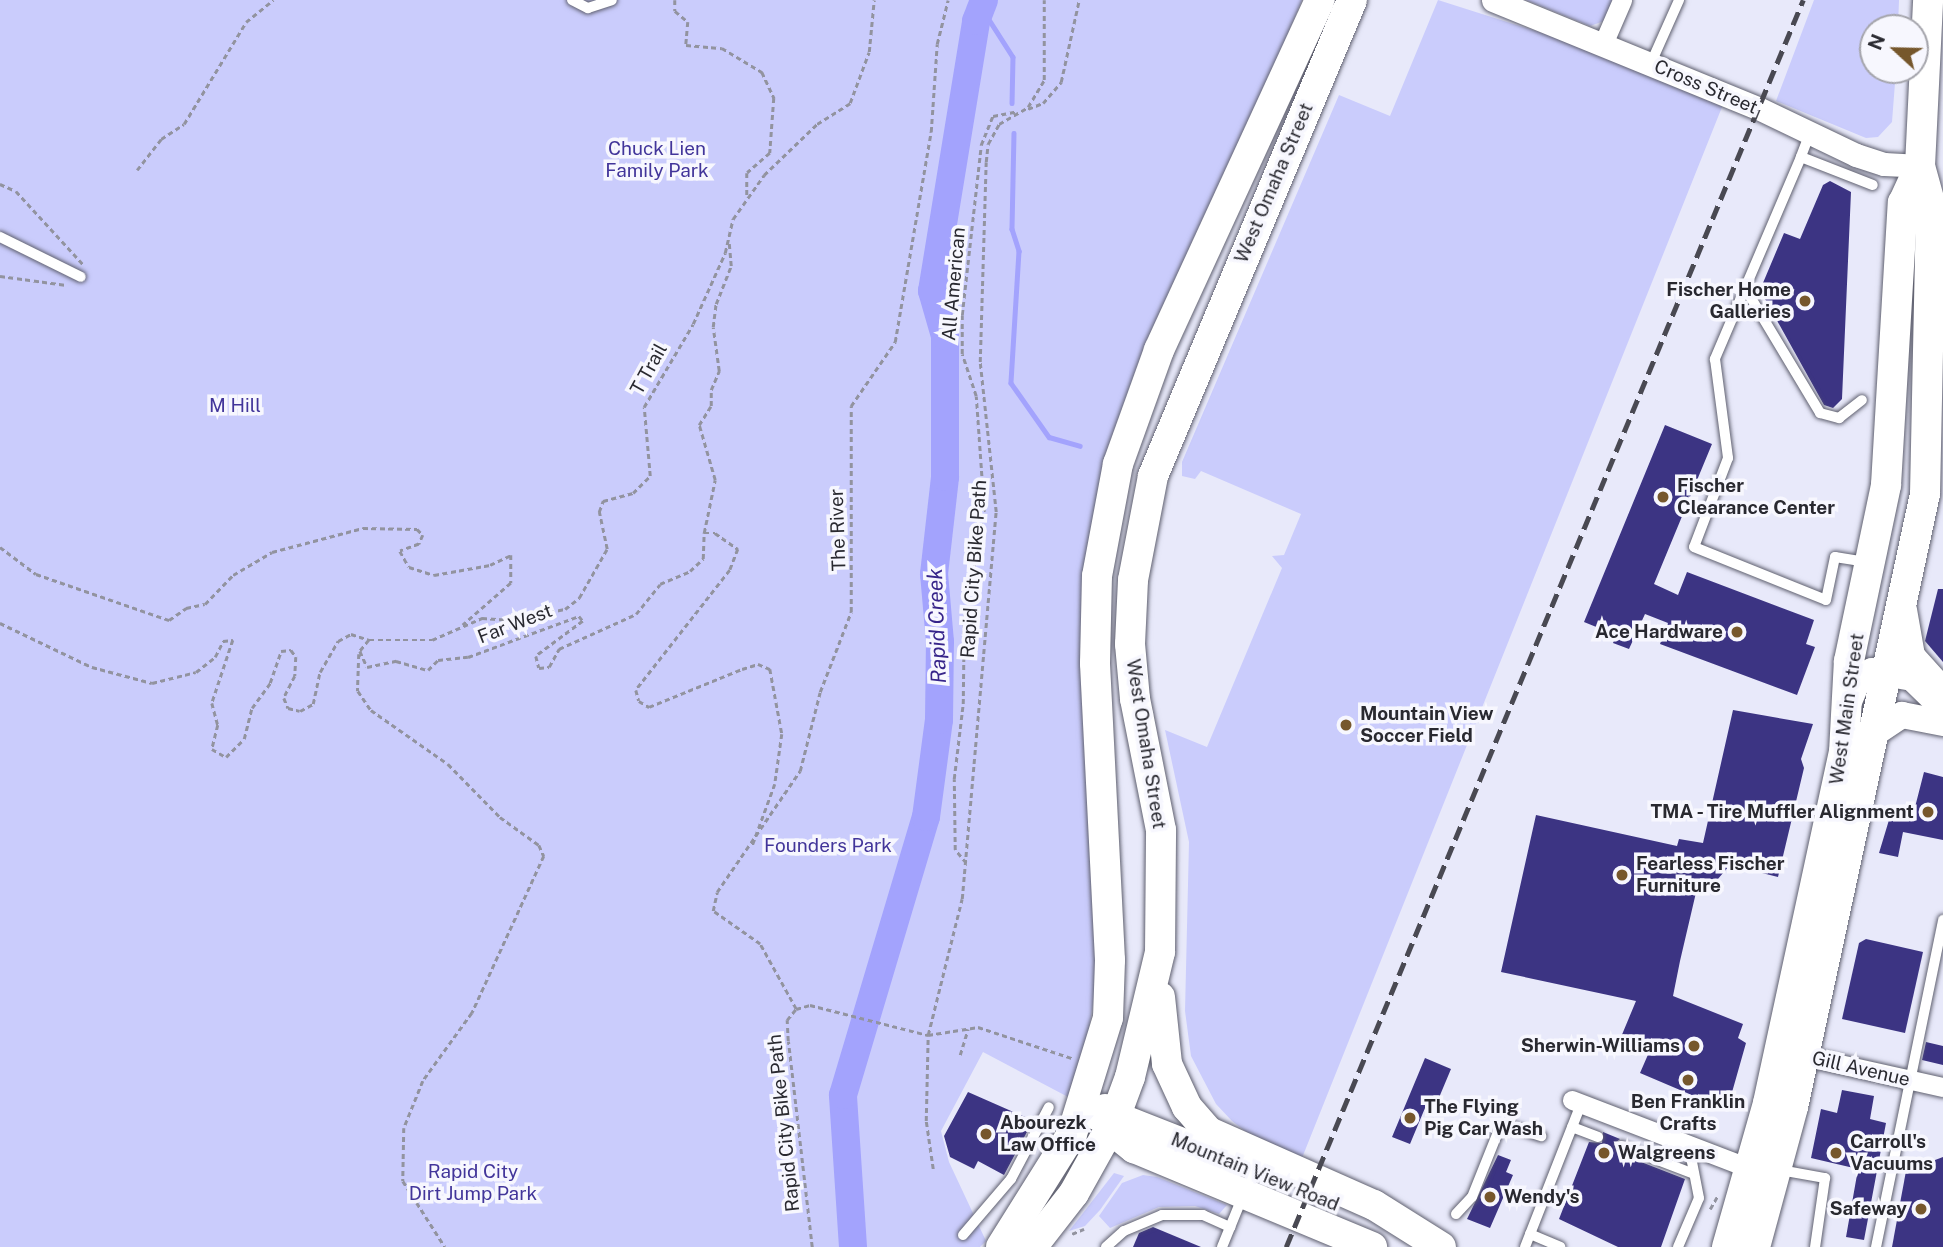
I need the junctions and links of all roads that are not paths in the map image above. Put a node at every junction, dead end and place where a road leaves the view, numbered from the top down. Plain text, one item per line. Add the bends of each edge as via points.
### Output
1 (572, 0) edge
2 (612, 0) edge
3 (1320, 0) edge
4 (1352, 0) edge
5 (1493, 0) edge
6 (1622, 0) edge
7 (1679, 0) edge
8 (1928, 0) edge
9 (1603, 44) junction
10 (1651, 64) junction
11 (1810, 133) junction
12 (1801, 157) junction
13 (1920, 166) junction
14 (1873, 185) dead end
15 (0, 237) edge
16 (81, 278) road end
17 (1745, 288) junction
18 (1895, 295) junction
19 (1862, 400) dead end
20 (1873, 563) junction
21 (1905, 598) junction
22 (1891, 670) junction
23 (1943, 689) edge
24 (1943, 708) edge
25 (1847, 709) junction
26 (1943, 723) edge
27 (1100, 732) junction
28 (1872, 735) junction
29 (1943, 920) edge
30 (1160, 952) junction
31 (1792, 1053) junction
32 (1909, 1080) junction
33 (1943, 1087) edge
34 (1577, 1102) joint
35 (1049, 1107) dead end
36 (1114, 1125) junction
37 (1572, 1127) junction
38 (1072, 1134) junction
39 (1541, 1136) dead end
40 (1598, 1137) dead end
41 (1621, 1146) dead end
42 (1697, 1149) junction
43 (1158, 1159) junction
44 (1767, 1171) junction
45 (1694, 1174) junction
46 (1248, 1183) junction
47 (1456, 1214) dead end
48 (1230, 1227) junction
49 (1530, 1234) junction
50 (963, 1235) dead end
51 (1741, 1245) edge
52 (1001, 1247) edge
53 (1032, 1247) edge
54 (1046, 1247) edge
55 (1106, 1247) edge
56 (1222, 1247) edge
57 (1372, 1247) edge
58 (1441, 1247) edge
59 (1525, 1247) edge
60 (1560, 1247) edge
61 (1678, 1247) edge
62 (1815, 1247) edge
63 (1876, 1247) edge

1 - 2 lane via 588,8
3 - 27 main road, West Omaha Street via 1159,350 1118,464 1097,576
4 - 30 main road, West Omaha Street via 1153,476 1133,580 1130,644 1135,699 1161,830
5 - 9 street, Cross Street
6 - 9 street
7 - 10 lane
8 - 13 main road, West Main Street
9 - 10 street, Cross Street
10 - 11 street, Cross Street
11 - 12 lane
11 - 13 street, Cross Street via 1884,164
12 - 14 lane
12 - 17 lane
13 - 18 main road, West Main Street via 1903,203
13 - 21 main road, West Main Street via 1931,206 1932,485
15 - 16 lane
17 - 19 lane via 1820,413 1839,418
17 - 20 lane via 1715,359 1728,458 1694,547 1826,600 1835,557
18 - 20 main road, West Main Street via 1886,485
18 - 22 main road via 1905,346 1903,457 1876,613 1877,643
20 - 25 main road, West Main Street via 1849,662
21 - 22 main road, West Main Street
21 - 23 main road via 1904,630 1912,656
22 - 24 main road via 1912,678
22 - 25 main road via 1859,678
22 - 26 main road
22 - 28 main road, West Main Street
25 - 31 main road, West Main Street via 1844,751
26 - 28 main road via 1902,715
27 - 36 main road via 1127,933 1120,1035 1104,1095
27 - 38 main road, West Omaha Street via 1111,990 1098,1060
28 - 31 main road, West Main Street
29 - 32 lane
30 - 36 main road, West Omaha Street
30 - 58 main road via 1167,1064 1200,1123 1241,1151 1374,1205
31 - 32 street, Gill Avenue
31 - 44 main road, West Main Street
32 - 33 street, Gill Avenue
32 - 63 lane
34 - 37 lane
34 - 42 street
35 - 50 lane via 1011,1179
36 - 38 main road via 1089,1118
36 - 43 main road, Mountain View Road
36 - 46 main road, Mountain View Road
36 - 53 main road, West Omaha Street via 1074,1193
37 - 40 lane
37 - 49 lane
38 - 52 main road, West Omaha Street
39 - 47 lane via 1510,1126 1498,1132 1472,1196
41 - 45 lane
42 - 44 street
42 - 45 lane
43 - 46 main road, Mountain View Road
43 - 54 main road via 1127,1161 1108,1170
44 - 51 main road, West Main Street
44 - 62 lane via 1825,1178
45 - 61 lane via 1699,1198
46 - 48 lane
46 - 57 main road, Mountain View Road
46 - 58 main road, Mountain View Road
48 - 55 lane via 1203,1215 1161,1214 1124,1231
48 - 56 lane
49 - 59 lane
49 - 60 lane

